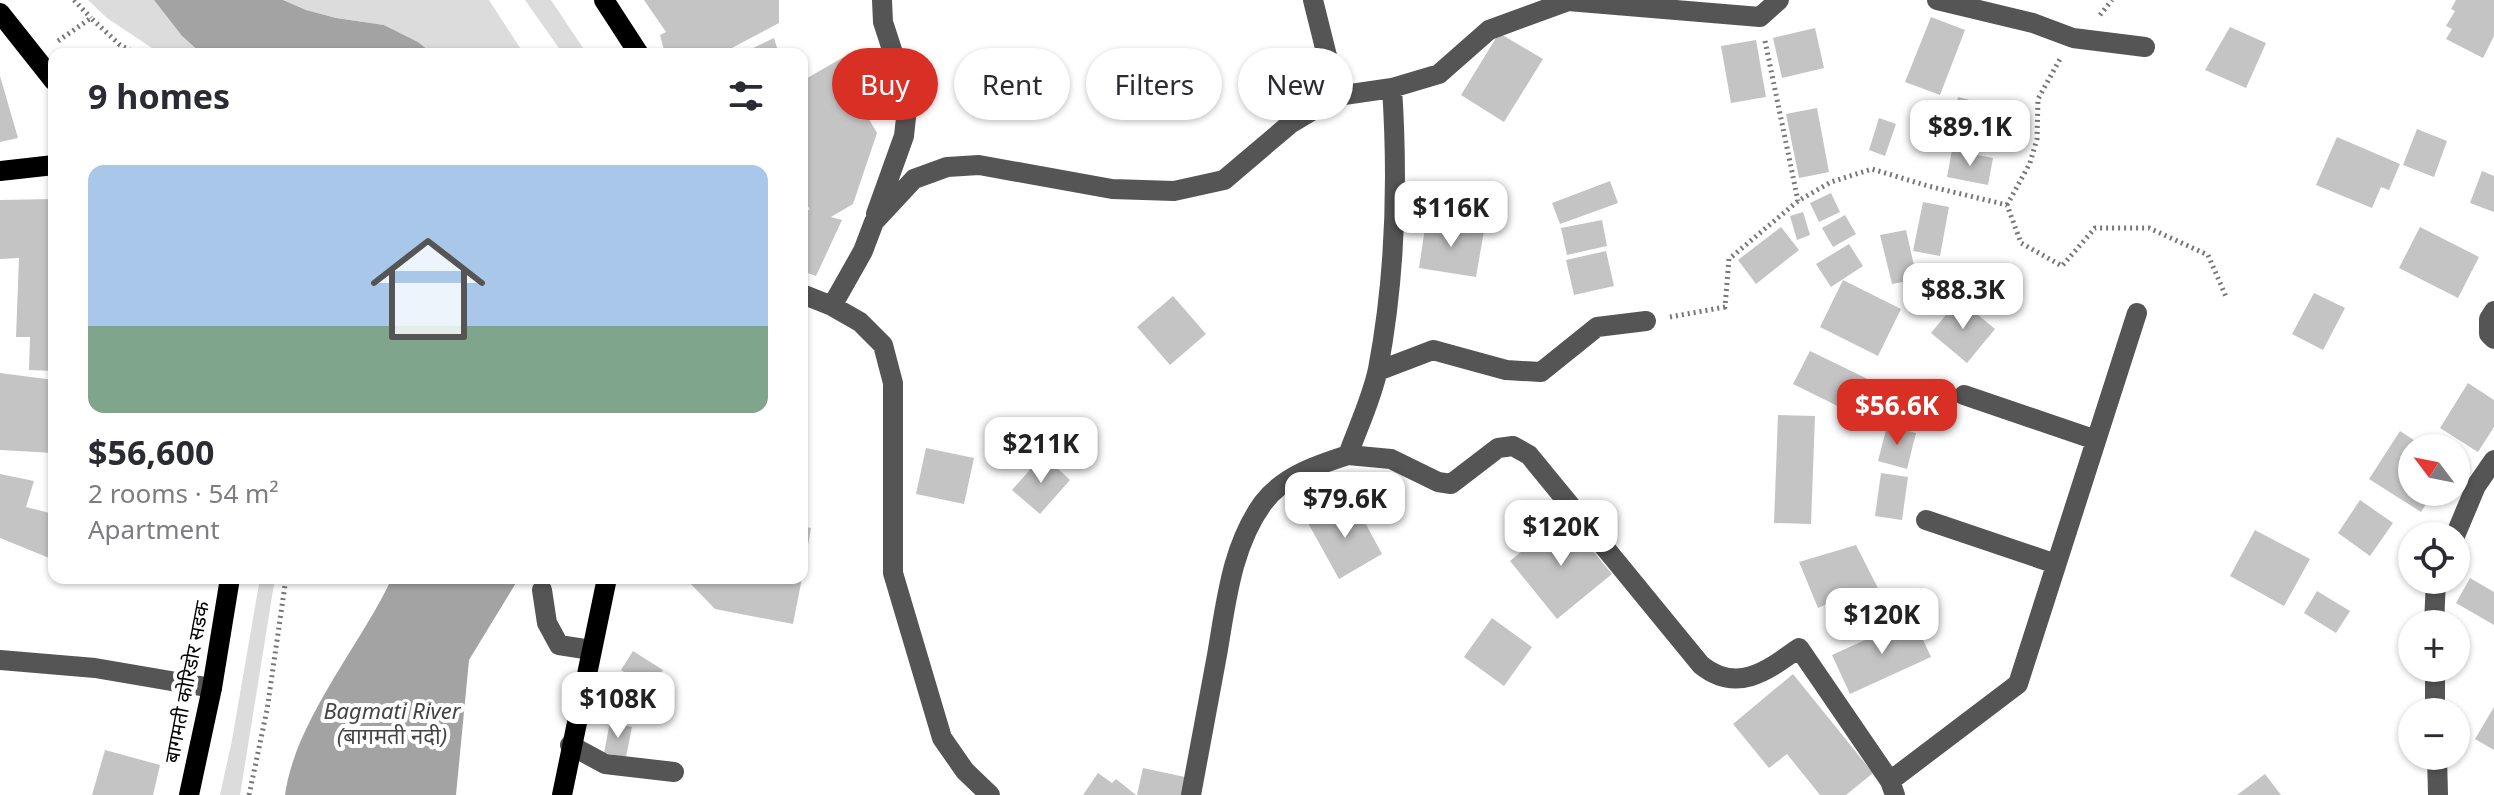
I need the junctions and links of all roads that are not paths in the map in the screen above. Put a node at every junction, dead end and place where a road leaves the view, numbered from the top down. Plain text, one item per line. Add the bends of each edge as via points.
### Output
1 (604, 0) edge
2 (882, 0) edge
3 (1313, 0) edge
4 (1779, 0) edge
5 (1937, 0) edge
6 (0, 13) edge
7 (2145, 47) dead end
8 (635, 48) edge
9 (1325, 48) edge
10 (48, 74) edge
11 (1392, 88) junction
12 (1353, 94) edge
13 (1297, 120) edge
14 (48, 166) edge
15 (0, 171) edge
16 (874, 222) junction
17 (808, 296) edge
18 (832, 306) junction
19 (2494, 311) edge
20 (2137, 313) dead end
21 (1646, 321) road end
22 (2494, 339) edge
23 (1378, 371) junction
24 (1964, 395) dead end
25 (2096, 440) junction
26 (1348, 455) junction
27 (2494, 460) edge
28 (1926, 520) dead end
29 (2461, 522) edge
30 (2056, 564) junction
31 (229, 584) edge
32 (606, 584) edge
33 (542, 590) dead end
34 (591, 650) junction
35 (0, 660) edge
36 (212, 688) junction
37 (570, 745) junction
38 (2437, 770) edge
39 (674, 772) dead end
40 (1893, 788) edge
41 (189, 795) edge
42 (562, 795) edge
43 (990, 795) edge
44 (1191, 795) edge
45 (2438, 795) edge

1 - 8 main road
2 - 16 street via 883,22 908,99 904,136
3 - 9 street
4 - 11 street via 1760,17 1568,1 1489,30 1439,74
5 - 7 street via 2073,38
6 - 10 main road
11 - 12 street
11 - 23 street via 1395,168
13 - 16 street via 1224,180 1174,191 1112,189 979,165 947,167 914,179
14 - 15 main road
16 - 18 street
17 - 18 street
18 - 43 street via 860,322 883,345 893,383 893,573 942,738
19 - 22 street via 2489,334
20 - 25 street
21 - 23 street via 1597,327 1541,372 1506,370 1433,350
23 - 26 street
24 - 25 street
25 - 30 street
26 - 40 street via 1391,459 1451,484 1498,448 1513,446 1529,455 1714,675 1740,679 1771,668 1799,648
26 - 44 street via 1285,482 1264,501 1247,529 1230,582
27 - 29 street
28 - 30 street
30 - 40 street via 2018,684
31 - 36 main road, बागमती कोरिडोर सडक
32 - 34 main road
33 - 34 street via 547,623 559,645
34 - 37 main road
35 - 36 street via 95,668
36 - 41 main road, बागमती कोरिडोर सडक
37 - 39 street via 605,764
37 - 42 main road
38 - 45 street

